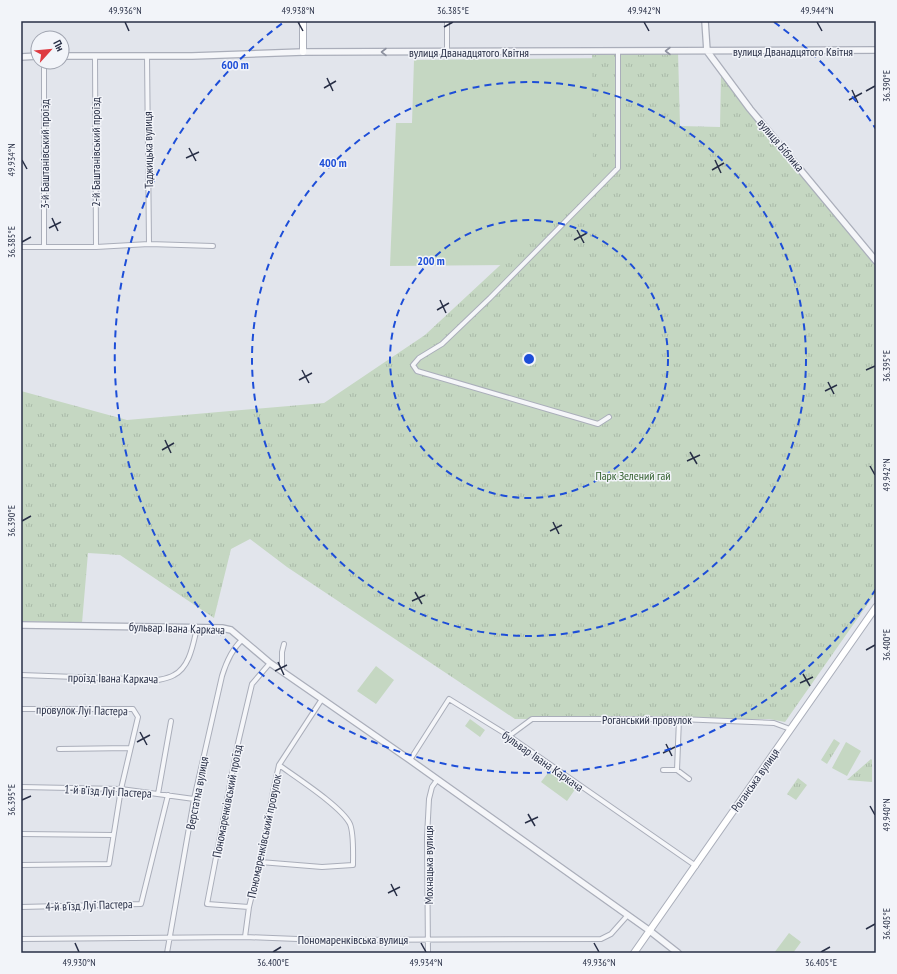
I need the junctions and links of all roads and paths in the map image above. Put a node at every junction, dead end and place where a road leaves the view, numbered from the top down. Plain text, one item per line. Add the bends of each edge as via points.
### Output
1 (303, 21) edge
2 (447, 21) edge
3 (705, 21) edge
4 (876, 50) edge
5 (706, 51) junction
6 (303, 52) junction
7 (447, 52) junction
8 (618, 52) junction
9 (70, 56) edge
10 (95, 56) junction
11 (147, 56) junction
12 (44, 70) edge
13 (149, 244) junction
14 (44, 246) junction
15 (213, 246) dead end
16 (21, 247) edge
17 (96, 248) junction
18 (876, 261) edge
19 (609, 418) dead end
20 (876, 607) edge
21 (21, 625) edge
22 (197, 628) junction
23 (242, 640) junction
24 (284, 644) dead end
25 (270, 663) junction
26 (282, 671) junction
27 (21, 676) edge
28 (322, 700) junction
29 (21, 709) edge
30 (679, 719) junction
31 (171, 721) dead end
32 (790, 729) junction
33 (509, 736) junction
34 (130, 748) junction
35 (58, 749) dead end
36 (410, 760) junction
37 (279, 765) junction
38 (663, 770) dead end
39 (677, 770) junction
40 (689, 779) dead end
41 (437, 780) junction
42 (21, 787) edge
43 (121, 789) junction
44 (158, 794) junction
45 (168, 795) junction
46 (194, 799) junction
47 (21, 834) edge
48 (113, 835) junction
49 (260, 862) junction
50 (21, 865) edge
51 (696, 866) junction
52 (21, 907) edge
53 (249, 907) junction
54 (627, 916) junction
55 (650, 931) junction
56 (245, 937) junction
57 (170, 938) junction
58 (21, 939) edge
59 (428, 940) junction
60 (167, 953) edge
61 (428, 953) edge
62 (634, 953) edge
63 (677, 953) edge

1 - 6 main road
2 - 7 street
3 - 5 street
4 - 5 street, вулиця Дванадцятого Квітня
5 -> 8 street, вулиця Дванадцятого Квітня
5 - 18 street, вулиця Біблика via 754,114
7 -> 6 street, вулиця Дванадцятого Квітня
6 - 11 street, вулиця Дванадцятого Квітня
7 - 8 street, вулиця Дванадцятого Квітня
8 - 19 street via 618,168 478,310 442,344 419,358 413,365 417,371 598,424
9 - 10 street, вулиця Дванадцятого Квітня
10 - 11 street, вулиця Дванадцятого Квітня
10 - 17 street, 2-й Баштанівський проїзд
11 - 13 street, Таджицька вулиця
12 - 14 street, 3-й Баштанівський проїзд
13 - 15 street
13 - 17 street
14 - 16 street
14 - 17 street
20 - 32 main road, Роганська вулиця
21 - 22 street, бульвар Івана Каркача
22 - 23 street, бульвар Івана Каркача via 231,630
22 - 27 street, проїзд Івана Каркача via 190,656 183,668 174,675 158,680
23 - 25 street, бульвар Івана Каркача
23 - 46 street, Верстатна вулиця via 225,666
24 - 26 street
25 - 26 street, бульвар Івана Каркача
25 - 53 street, Пономаренківський проїзд via 252,684 207,904
26 - 28 street, бульвар Івана Каркача
28 - 36 street, бульвар Івана Каркача
28 - 37 street, Пономаренківський провулок
29 - 34 street, провулок Луї Пастера via 133,709 138,717
30 - 32 street, Роганський провулок via 774,723
30 - 33 street, Роганський провулок via 532,719
30 - 39 street
31 - 44 street
32 - 51 main road, Роганська вулиця
33 - 36 street, бульвар Івана Каркача via 449,699
33 - 51 street, бульвар Івана Каркача
34 - 35 street
34 - 43 street, провулок Луї Пастера
36 - 41 street, бульвар Івана Каркача
37 - 49 street, Пономаренківський провулок
37 - 49 street via 342,812 351,826 352,865 322,867
38 - 39 street
39 - 40 street
41 - 54 street, бульвар Івана Каркача
41 - 59 street, Мохнацька вулиця via 429,799
42 - 43 street, 1-й в’їзд Луї Пастера
43 - 44 street, 1-й в’їзд Луї Пастера
43 - 48 street, провулок Луї Пастера
44 - 45 street, 1-й в’їзд Луї Пастера
45 - 46 street, 1-й в’їзд Луї Пастера
45 - 52 street, 4-й в’їзд Луї Пастера via 141,904
46 - 57 street, Верстатна вулиця
47 - 48 street
48 - 50 street, провулок Луї Пастера via 109,864
49 - 53 street, Пономаренківський провулок
51 - 55 main road, Роганська вулиця
53 - 56 street, Пономаренківський провулок
54 - 55 street, бульвар Івана Каркача
54 - 59 street, Пономаренківська вулиця via 615,930 601,939
55 - 62 main road, Роганська вулиця
55 - 63 street, бульвар Івана Каркача
56 - 57 street, Пономаренківська вулиця
56 - 59 street, Пономаренківська вулиця
57 - 58 street, Пономаренківська вулиця
57 - 60 street, Верстатна вулиця
59 - 61 street, Мохнацька вулиця

